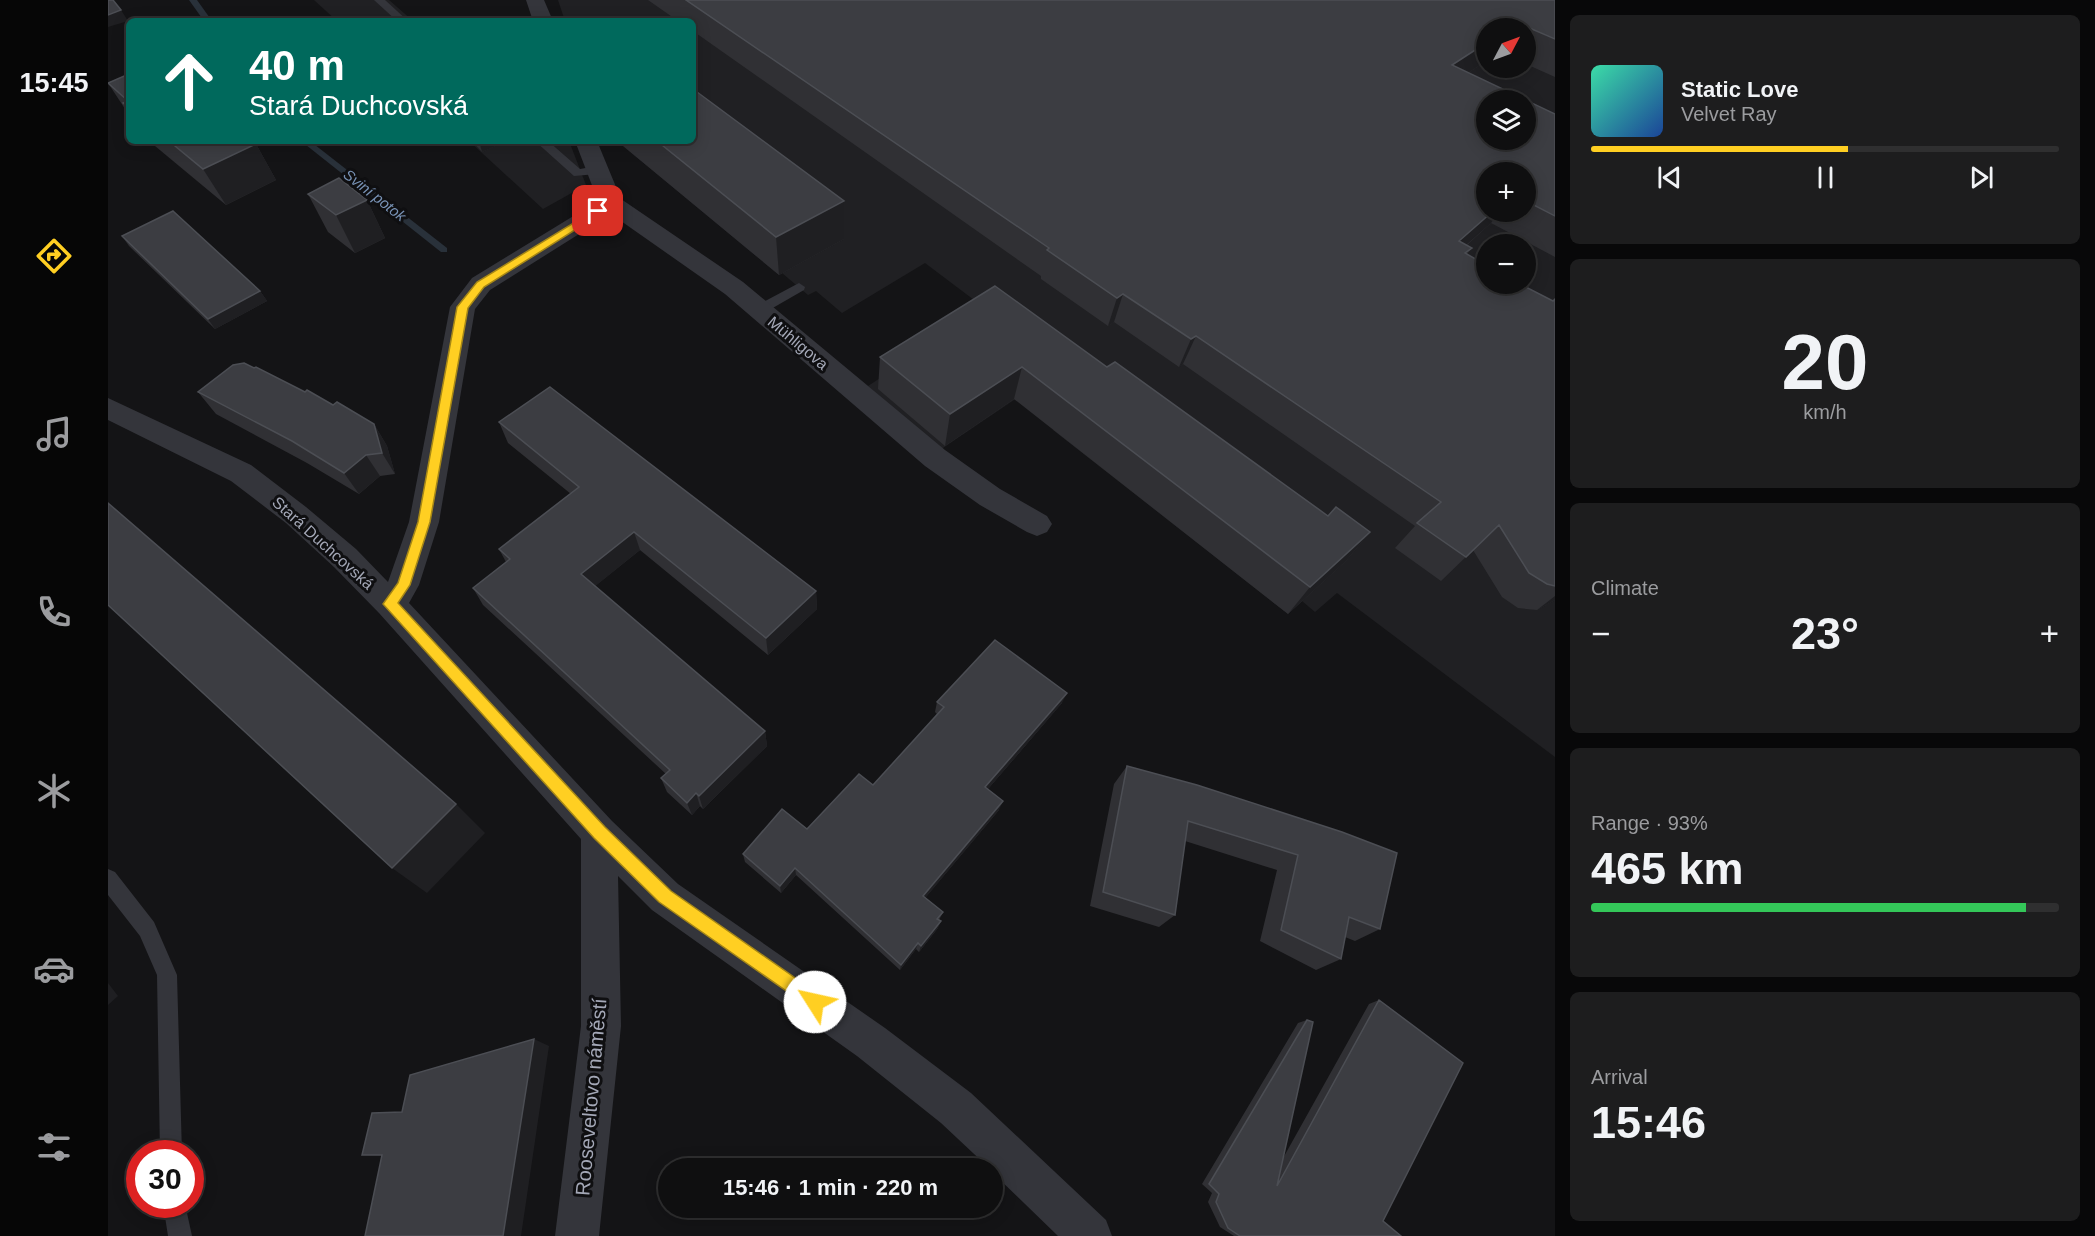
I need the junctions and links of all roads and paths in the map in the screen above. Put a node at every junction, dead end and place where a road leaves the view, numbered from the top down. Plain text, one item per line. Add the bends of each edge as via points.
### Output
1 (379, 0) edge
2 (535, 0) edge
3 (400, 18) edge
4 (542, 18) edge
5 (544, 144) edge
6 (587, 144) edge
7 (597, 170) junction
8 (611, 202) junction
9 (799, 287) dead end
10 (759, 310) junction
11 (108, 408) edge
12 (1037, 524) dead end
13 (390, 604) junction
14 (599, 833) junction
15 (108, 879) edge
16 (171, 1140) edge
17 (177, 1218) edge
18 (180, 1236) edge
19 (577, 1236) edge
20 (1090, 1236) edge

1 - 3 lane
2 - 4 street
5 - 7 lane via 578,173
6 - 7 street
7 - 8 street
8 - 10 street, Mühligova via 734,288
8 - 13 street via 481,284 462,307 424,522 404,585
9 - 10 lane
10 - 12 street, Mühligova via 934,458
11 - 13 street, Stará Duchcovská via 241,473 345,558
13 - 14 street, Stará Duchcovská
14 - 19 street, Rooseveltovo náměstí via 601,1026
14 - 20 street via 665,897 872,1042 956,1108
15 - 16 lane via 147,928 167,975
17 - 18 lane

